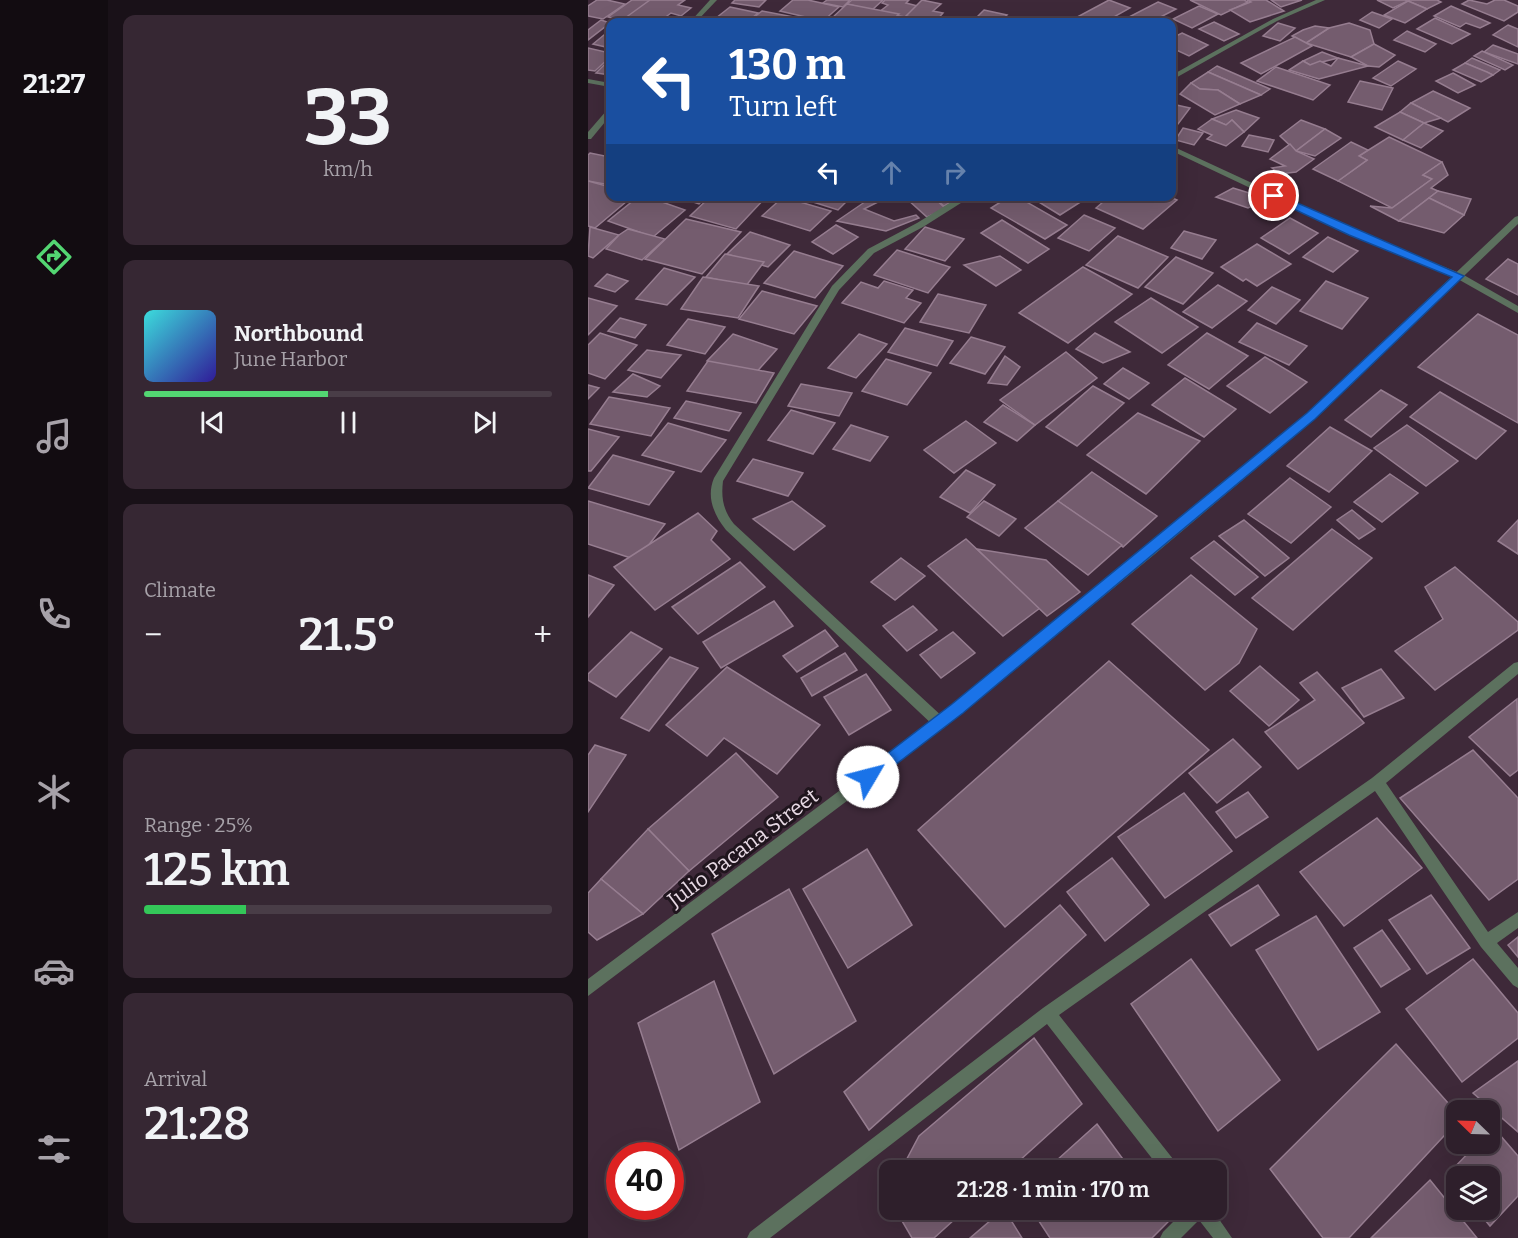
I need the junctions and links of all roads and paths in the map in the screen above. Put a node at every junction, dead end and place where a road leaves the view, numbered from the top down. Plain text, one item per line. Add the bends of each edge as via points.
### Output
1 (714, 0) edge
2 (1322, 0) edge
3 (697, 18) edge
4 (1176, 76) edge
5 (588, 81) edge
6 (606, 84) edge
7 (606, 117) edge
8 (588, 137) edge
9 (1176, 150) edge
10 (960, 201) edge
11 (1518, 219) edge
12 (1459, 276) junction
13 (1518, 310) edge
14 (1518, 667) edge
15 (940, 723) junction
16 (1377, 782) junction
17 (1518, 919) edge
18 (1486, 942) junction
19 (1518, 980) edge
20 (588, 988) edge
21 (1048, 1013) junction
22 (1163, 1160) edge
23 (1188, 1220) edge
24 (1208, 1220) edge
25 (756, 1238) edge
26 (1169, 1238) edge
27 (1222, 1238) edge

1 - 3 street
2 - 4 street via 1275,20
5 - 6 street
7 - 8 street
9 - 12 street
10 - 15 street via 871,251 836,288 718,481 715,496 720,515 730,527
11 - 12 street, Julio Pacana Street
12 - 13 street
12 - 15 street, Julio Pacana Street via 1311,416
14 - 16 street
15 - 20 street, Julio Pacana Street
16 - 18 street
16 - 21 street
17 - 18 street
18 - 19 street
21 - 22 street
21 - 25 street
23 - 26 street
24 - 27 street

